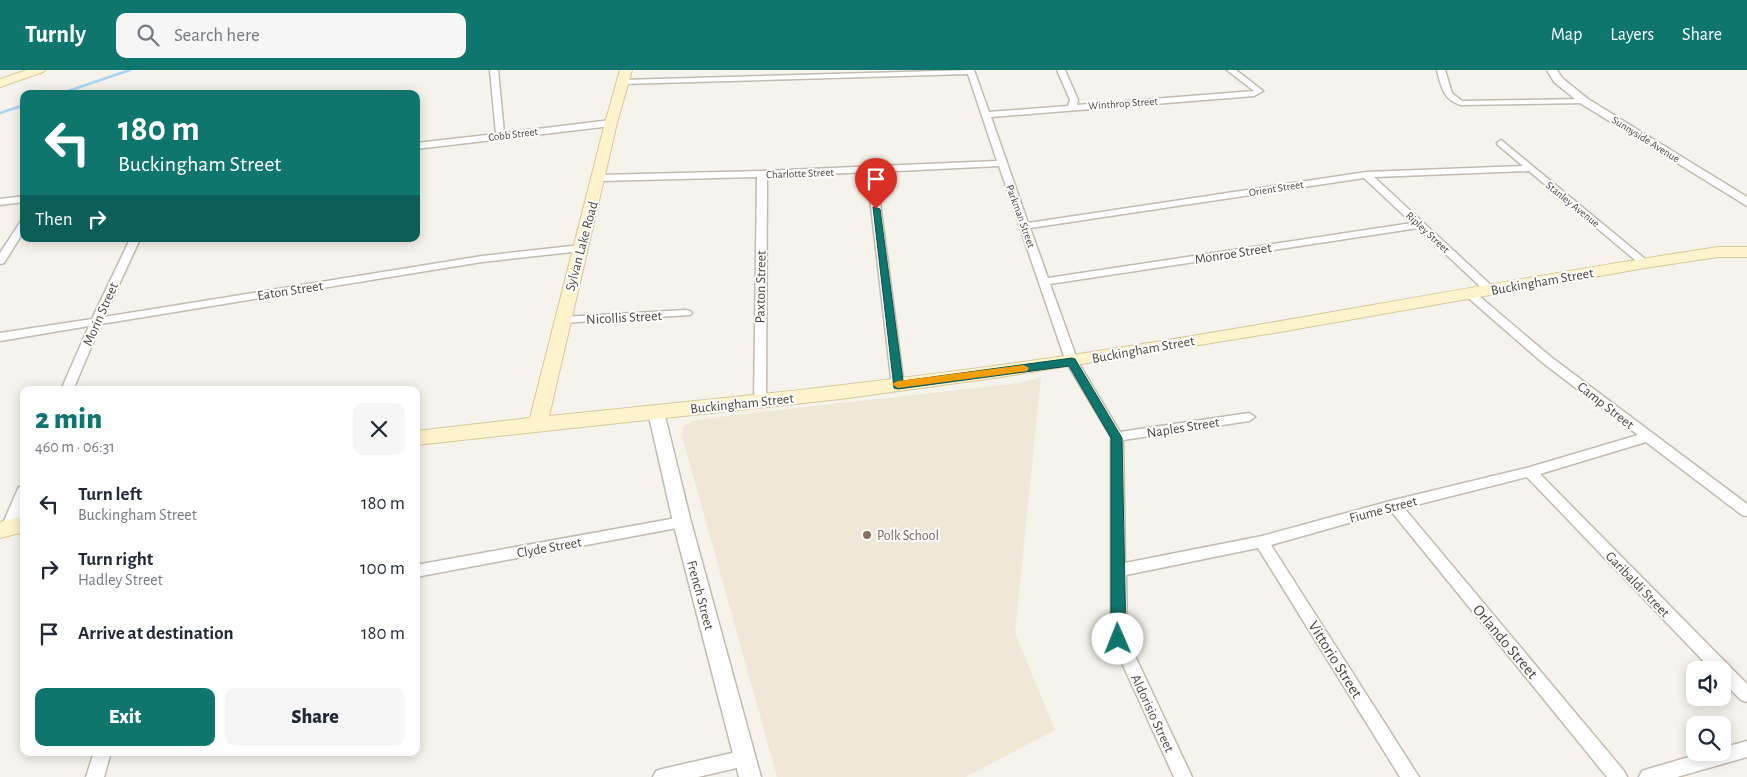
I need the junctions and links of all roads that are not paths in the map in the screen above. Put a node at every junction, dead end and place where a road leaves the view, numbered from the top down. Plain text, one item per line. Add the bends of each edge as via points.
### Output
1 (39, 70) edge
2 (494, 70) edge
3 (1061, 70) edge
4 (1232, 70) edge
5 (1441, 70) edge
6 (1552, 70) edge
7 (970, 71) edge
8 (625, 76) edge
9 (0, 83) edge
10 (1584, 101) junction
11 (1072, 107) junction
12 (987, 115) junction
13 (611, 123) junction
14 (500, 136) junction
15 (1501, 143) dead end
16 (420, 146) edge
17 (1002, 163) junction
18 (1529, 168) junction
19 (871, 170) junction
20 (762, 174) junction
21 (1366, 175) junction
22 (599, 178) junction
23 (20, 200) edge
24 (0, 202) edge
25 (1747, 202) edge
26 (1421, 225) junction
27 (1025, 226) junction
28 (20, 229) edge
29 (134, 242) edge
30 (581, 248) junction
31 (1747, 252) edge
32 (0, 261) edge
33 (1645, 263) junction
34 (1044, 282) junction
35 (1490, 290) junction
36 (1469, 293) junction
37 (686, 313) dead end
38 (562, 320) junction
39 (96, 322) junction
40 (0, 337) edge
41 (1072, 362) junction
42 (69, 386) edge
43 (898, 386) junction
44 (760, 401) junction
45 (656, 412) junction
46 (1249, 417) dead end
47 (538, 423) junction
48 (1647, 437) junction
49 (420, 438) edge
50 (1117, 438) junction
51 (1530, 472) junction
52 (20, 502) edge
53 (1394, 505) junction
54 (1747, 512) edge
55 (682, 522) junction
56 (11, 528) edge
57 (1262, 542) junction
58 (420, 570) edge
59 (1117, 571) junction
60 (1747, 695) edge
61 (1747, 749) edge
62 (102, 756) edge
63 (745, 758) junction
64 (95, 777) edge
65 (662, 777) edge
66 (750, 777) edge
67 (1183, 777) edge
68 (1410, 777) edge
69 (1618, 777) edge
70 (1648, 777) edge

1 - 9 main road
2 - 14 street
3 - 11 street via 1074,100
4 - 11 street, Winthrop Street via 1259,91 1254,94
5 - 10 street via 1446,93 1461,103
6 - 10 street, Sunnyside Avenue via 1558,80
7 - 8 street
7 - 12 street, Parkman Street
8 - 13 main road, Sylvan Lake Road
10 - 25 street, Sunnyside Avenue
11 - 12 street, Winthrop Street
12 - 17 street, Parkman Street
13 - 14 street, Cobb Street
13 - 22 main road, Sylvan Lake Road
14 - 16 street, Cobb Street
15 - 18 street, Stanley Avenue
17 - 19 street, Charlotte Street
17 - 27 street, Parkman Street
18 - 21 street, Orient Street
18 - 33 street, Stanley Avenue
19 - 20 street, Charlotte Street
19 - 43 street
20 - 22 street, Charlotte Street
20 - 44 street, Paxton Street
21 - 26 street, Ripley Street
21 - 27 street, Orient Street
22 - 30 main road, Sylvan Lake Road
23 - 24 street
26 - 34 street, Monroe Street
26 - 35 street, Ripley Street
27 - 34 street, Parkman Street
28 - 32 street
29 - 39 street, Morin Street
30 - 38 main road, Sylvan Lake Road
30 - 39 street, Eaton Street via 482,259
31 - 33 main road, Buckingham Street via 1718,252
33 - 35 main road, Buckingham Street
34 - 41 street, Parkman Street
35 - 36 main road, Buckingham Street
36 - 41 main road, Buckingham Street
36 - 48 street, Camp Street via 1547,360
37 - 38 street, Nicollis Street
38 - 47 main road, Sylvan Lake Road
39 - 40 street, Eaton Street
39 - 42 street, Morin Street
41 - 43 main road, Buckingham Street
41 - 50 street
43 - 44 main road, Buckingham Street
44 - 45 main road, Buckingham Street
45 - 47 main road, Buckingham Street
45 - 55 street, French Street
46 - 50 street, Naples Street
47 - 49 main road, Buckingham Street
48 - 51 street, Fiume Street
48 - 54 street, Camp Street
50 - 59 street, Aldorisio Street
51 - 53 street, Fiume Street
51 - 60 street, Garibaldi Street
52 - 56 street
53 - 57 street, Fiume Street
53 - 69 street, Orlando Street
55 - 58 street, Clyde Street
55 - 63 street, French Street
57 - 59 street, Fiume Street
57 - 68 street, Vittorio Street
59 - 67 street, Aldorisio Street via 1118,639
61 - 70 street
62 - 64 street
63 - 65 street
63 - 66 street, French Street

